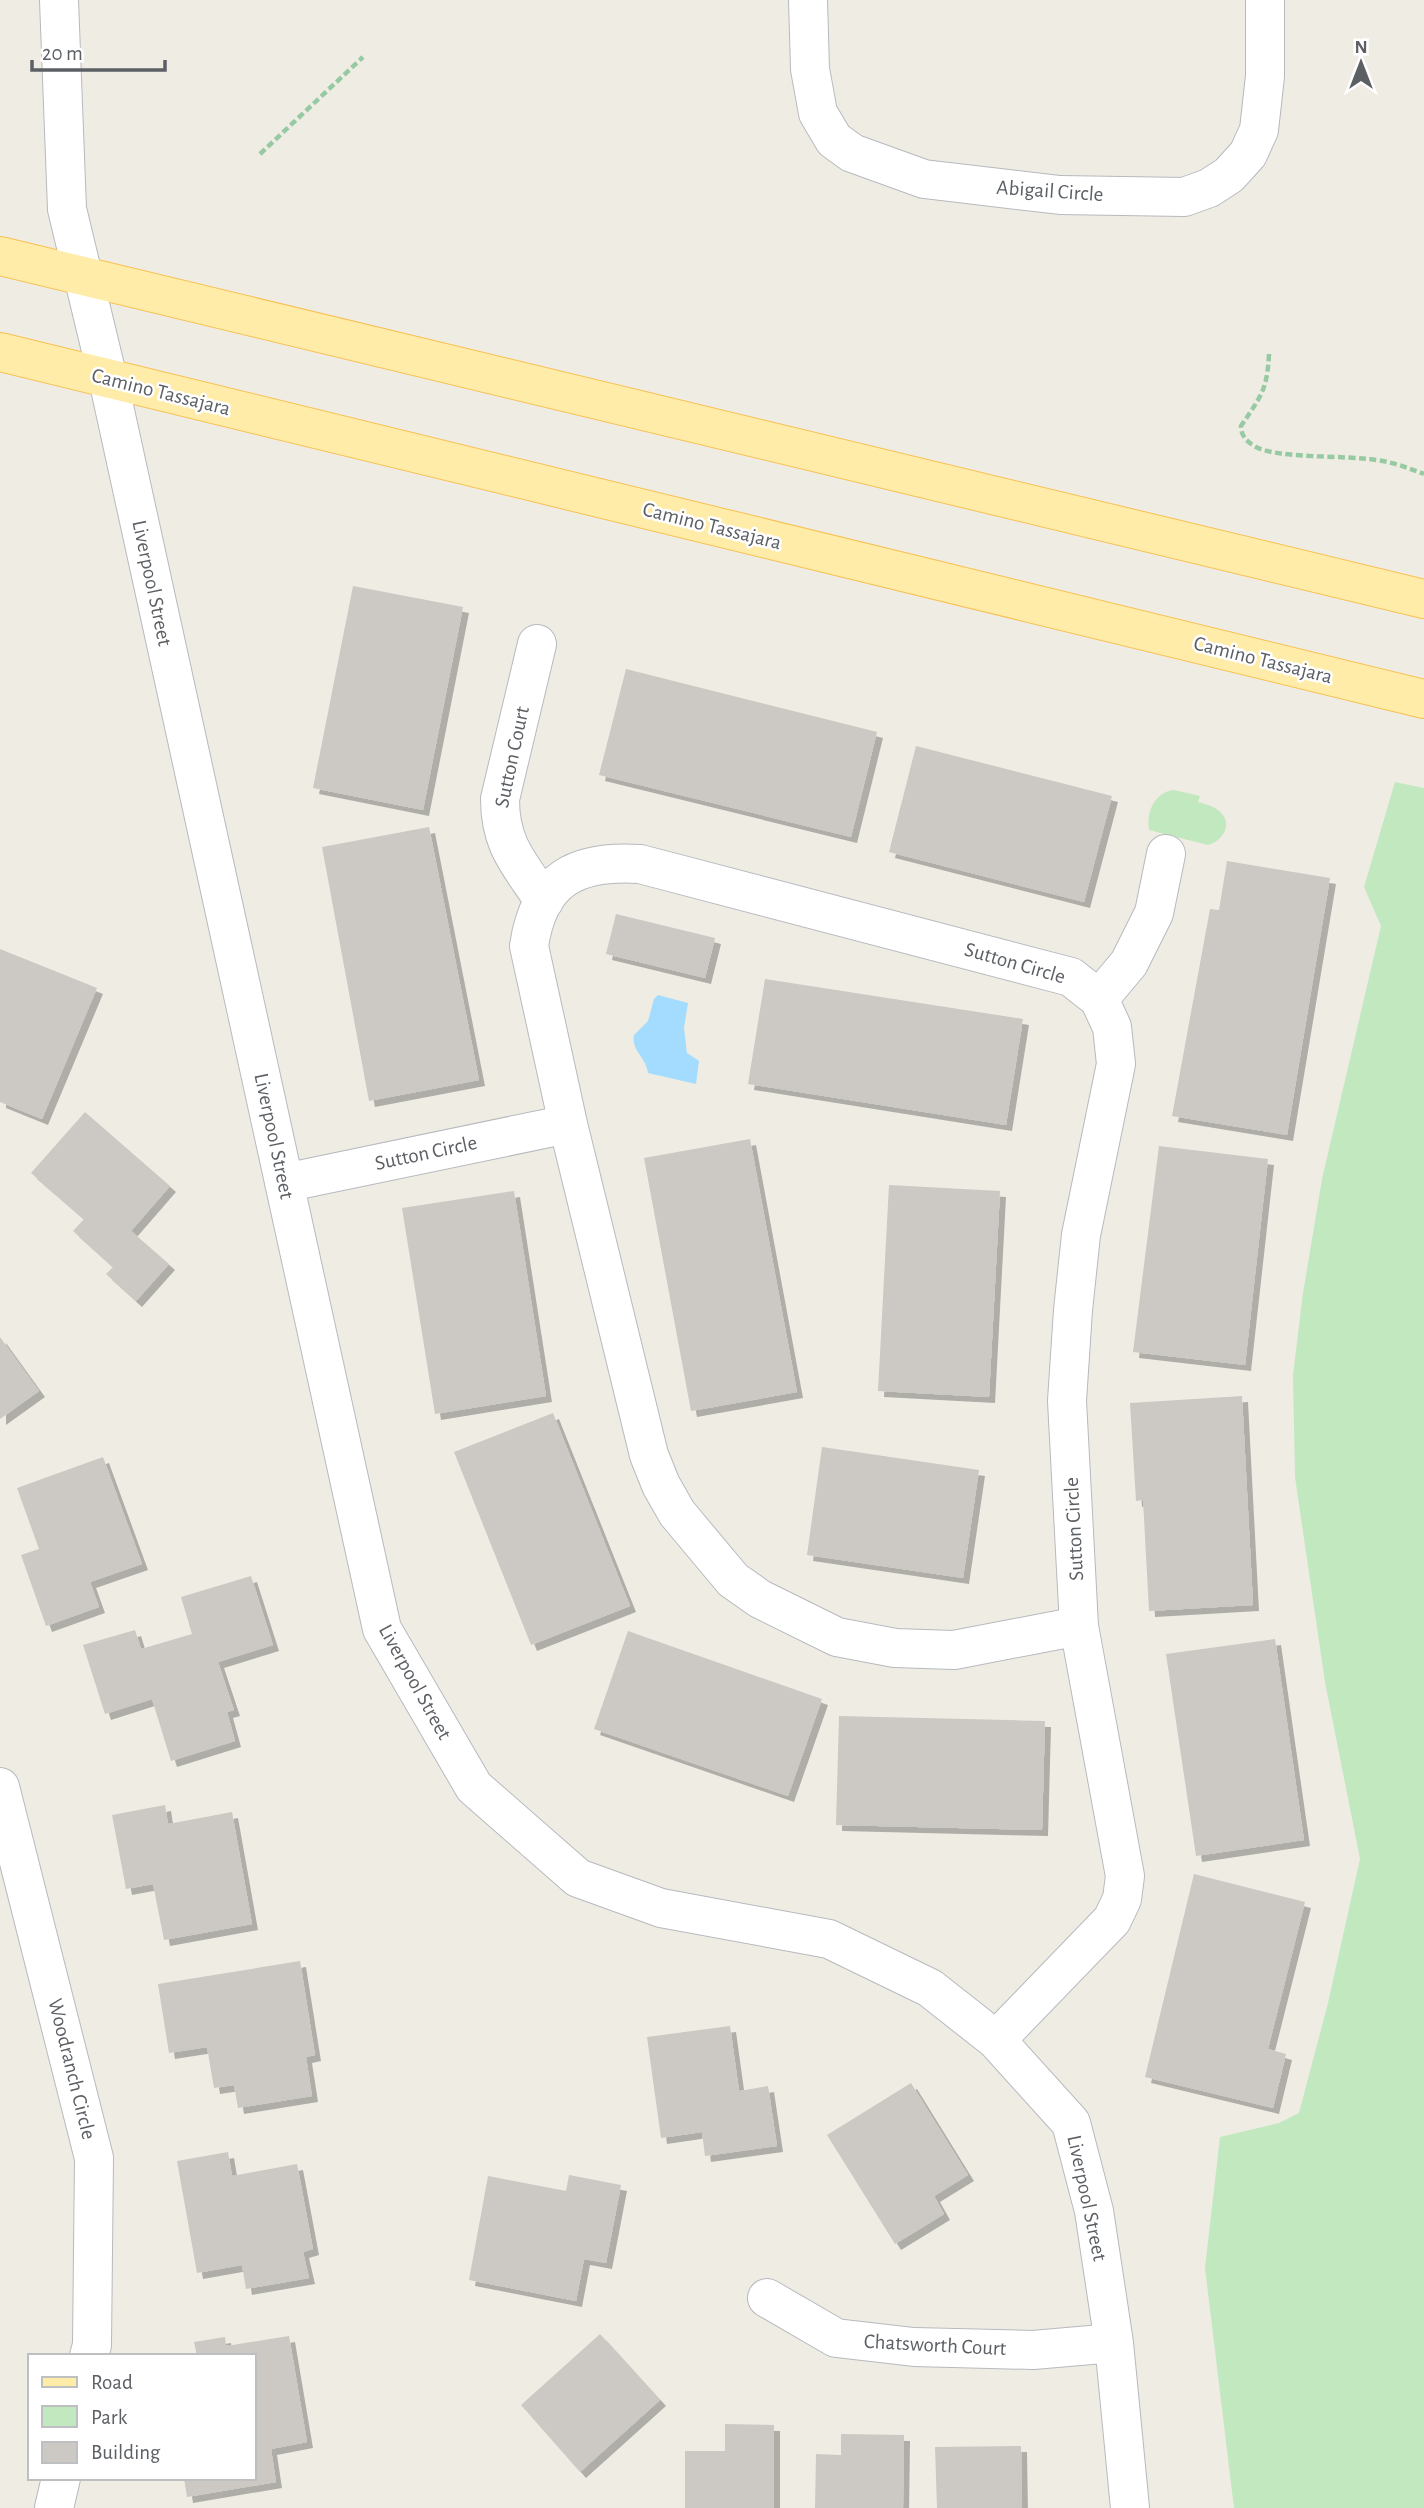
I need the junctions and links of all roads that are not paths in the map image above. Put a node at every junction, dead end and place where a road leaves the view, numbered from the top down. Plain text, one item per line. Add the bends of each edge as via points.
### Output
1 (59, 0) edge
2 (808, 0) edge
3 (1265, 0) edge
4 (0, 256) edge
5 (82, 276) junction
6 (0, 352) edge
7 (108, 379) junction
8 (1424, 599) edge
9 (537, 644) dead end
10 (1424, 699) edge
11 (1166, 854) dead end
12 (544, 901) junction
13 (1099, 999) junction
14 (568, 1124) junction
15 (284, 1183) junction
16 (1079, 1626) junction
17 (0, 1787) edge
18 (996, 2040) junction
19 (767, 2298) dead end
20 (1114, 2343) junction
21 (90, 2354) edge
22 (61, 2480) edge
23 (54, 2508) edge
24 (1130, 2508) edge

1 - 5 street, Liverpool Street via 67,209
2 - 3 street, Abigail Circle via 810,69 818,113 834,140 852,153 924,179 1060,195 1184,197 1229,175 1248,154 1259,130 1265,76
4 - 5 main road
5 - 7 street, Liverpool Street
5 - 8 main road
6 - 7 main road, Camino Tassajara
7 - 10 main road, Camino Tassajara
7 - 15 street, Liverpool Street
9 - 12 street, Sutton Court via 500,799 500,820 505,842
11 - 13 street via 1154,913 1129,962
12 - 13 street, Sutton Circle via 561,879 586,867 612,862 640,864 1071,977
12 - 14 street, Sutton Circle via 532,924 530,946
13 - 16 street, Sutton Circle via 1112,1027 1116,1064 1081,1235 1067,1401
14 - 15 street, Sutton Circle
14 - 16 street, Sutton Circle via 649,1455 677,1513 733,1580 760,1599 837,1637 895,1648 954,1650
15 - 18 street, Liverpool Street via 382,1629 474,1787 578,1878 661,1908 829,1938 930,1988
16 - 18 street, Sutton Circle via 1125,1876 1122,1899 1112,1920
17 - 21 street, Woodranch Circle via 94,2158
18 - 20 street, Liverpool Street via 1071,2123 1094,2211
19 - 20 street, Chatsworth Court via 836,2338 914,2347 1033,2350
20 - 24 street, Liverpool Street
22 - 23 street

